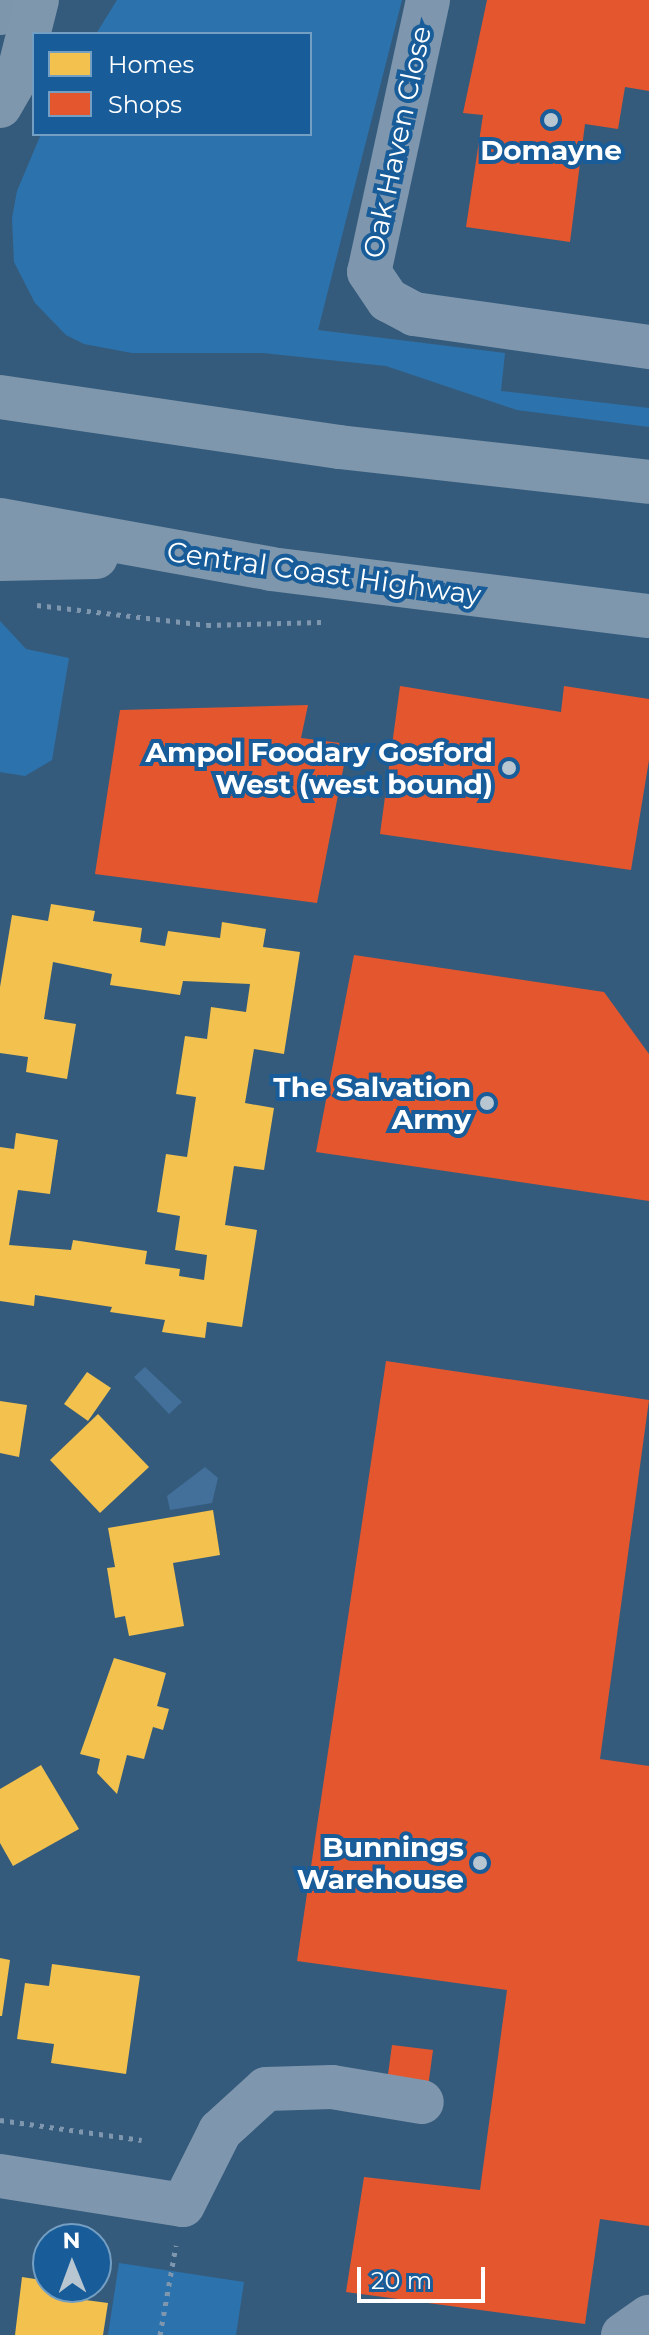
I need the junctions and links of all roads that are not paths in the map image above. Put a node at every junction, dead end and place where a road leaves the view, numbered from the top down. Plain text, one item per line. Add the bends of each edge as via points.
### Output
1 (9, 0) edge
2 (37, 0) edge
3 (428, 0) edge
4 (0, 13) edge
5 (0, 106) edge
6 (649, 347) edge
7 (0, 372) edge
8 (0, 397) edge
9 (53, 407) junction
10 (649, 482) edge
11 (0, 520) edge
12 (183, 555) junction
13 (0, 559) edge
14 (649, 616) edge
15 (422, 2102) dead end
16 (0, 2176) edge
17 (649, 2317) edge
18 (623, 2335) edge

1 - 4 main road
2 - 5 highway via 18,75
3 - 6 street, Oak Haven Close via 369,272 388,300 414,314
7 - 9 highway
8 - 9 highway
9 - 10 highway
11 - 12 highway, Central Coast Highway
12 - 13 highway
12 - 14 highway, Central Coast Highway
15 - 16 street via 332,2087 266,2089 220,2131 183,2205
17 - 18 street

